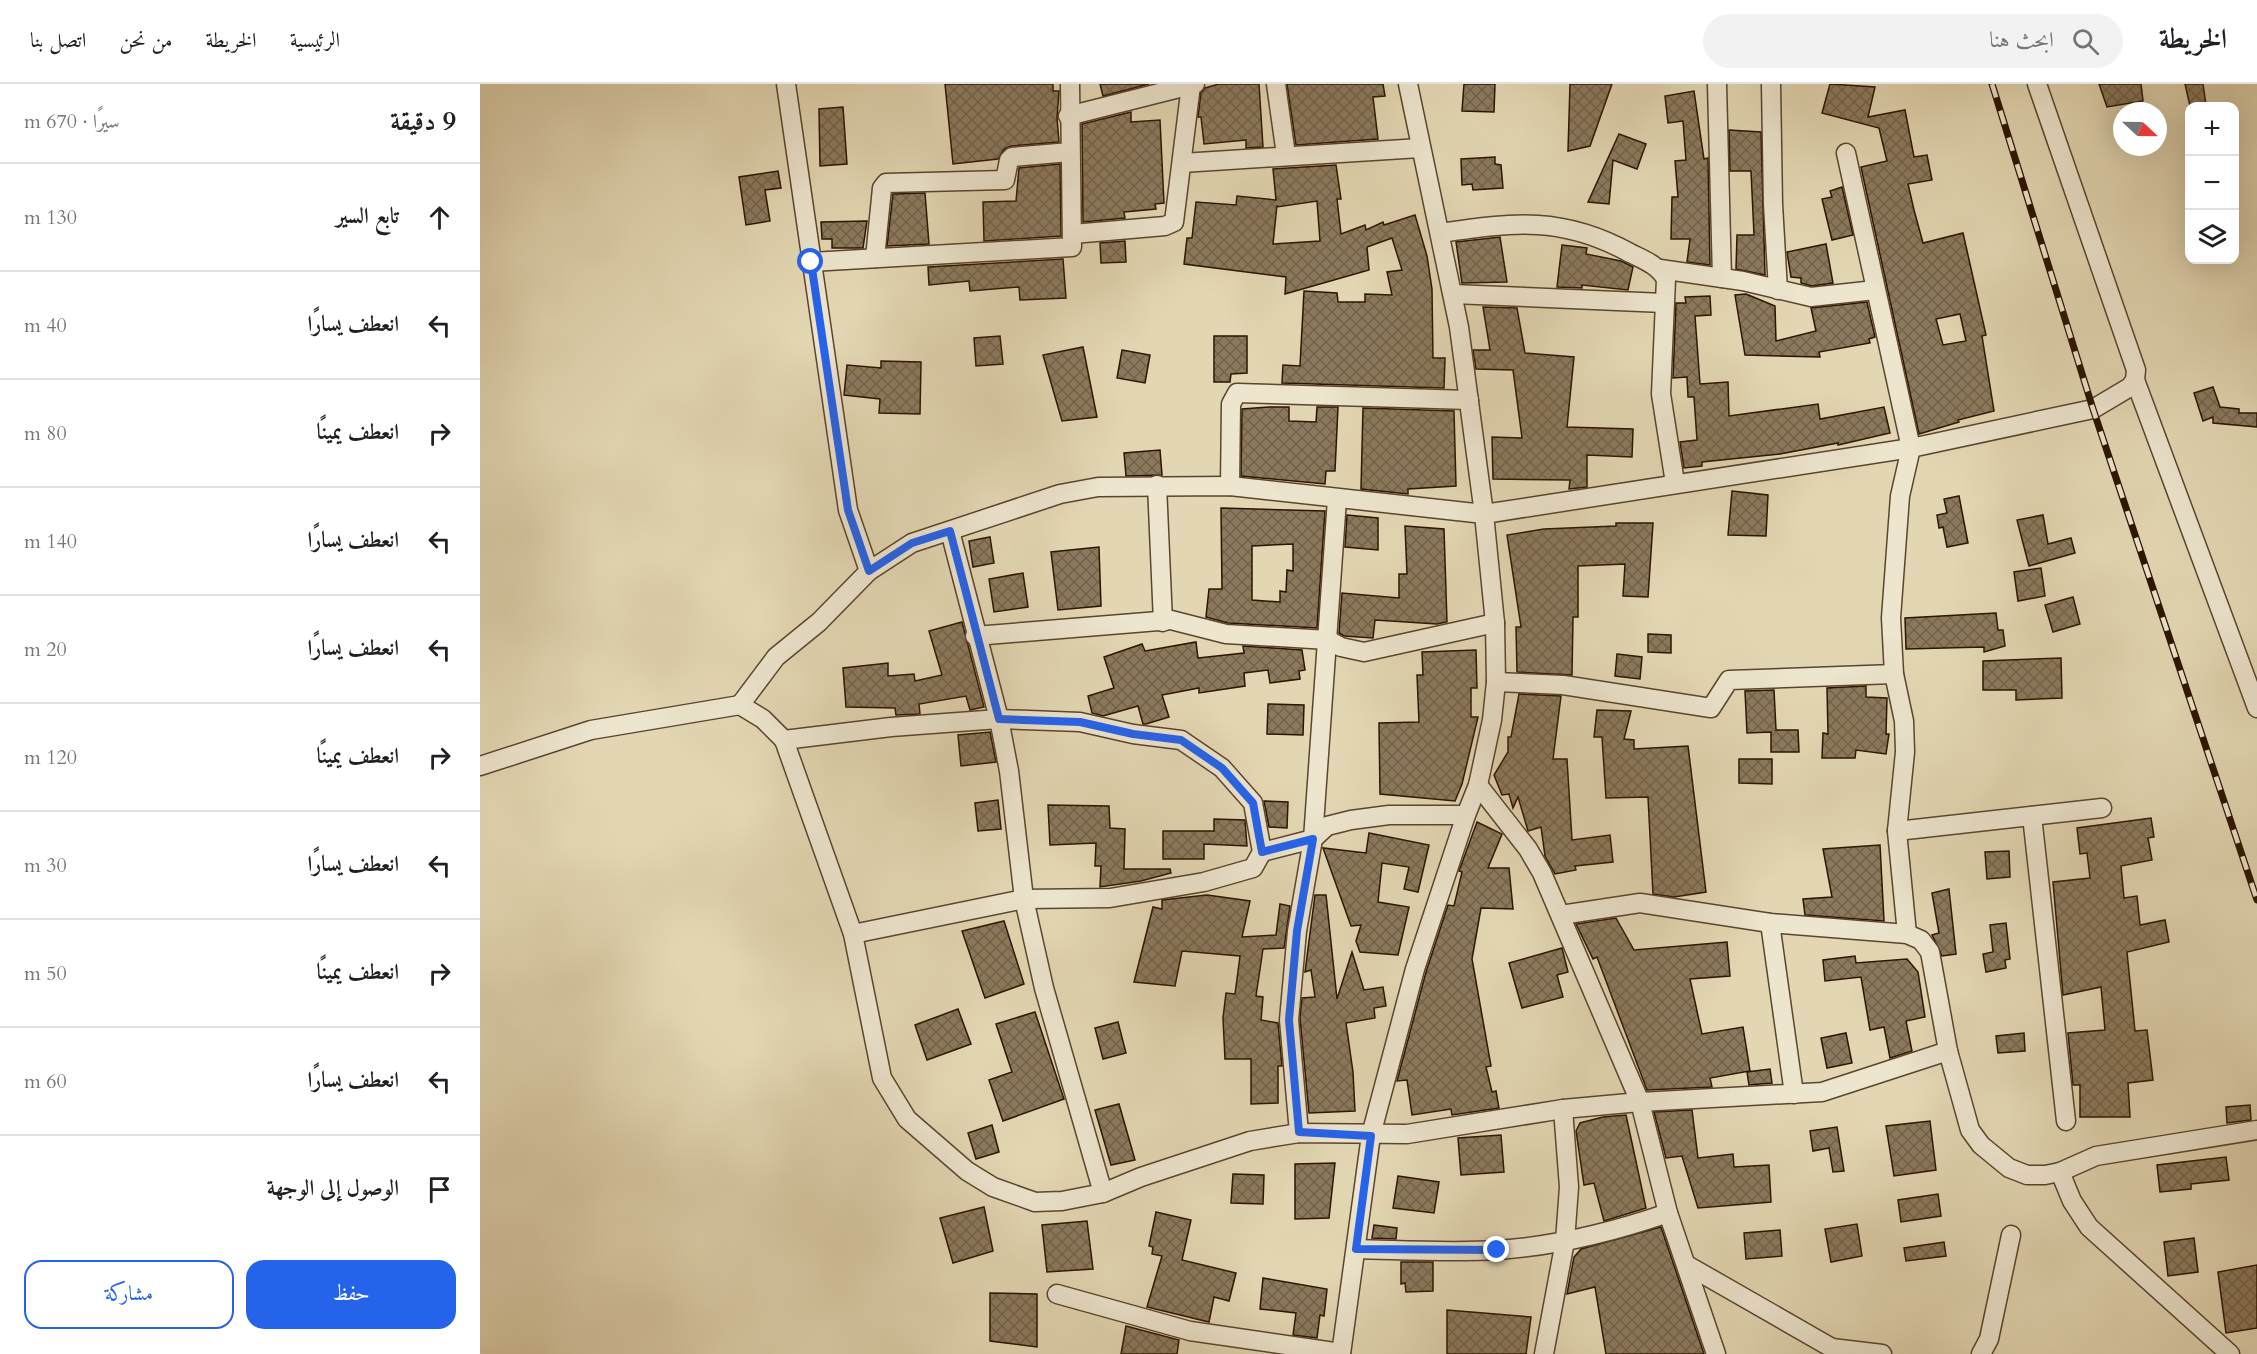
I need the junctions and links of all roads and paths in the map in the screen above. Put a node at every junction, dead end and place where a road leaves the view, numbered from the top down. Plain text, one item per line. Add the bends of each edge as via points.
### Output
1 (786, 84) edge
2 (1070, 84) edge
3 (1276, 84) edge
4 (1408, 84) edge
5 (1718, 84) edge
6 (1771, 84) edge
7 (2037, 84) edge
8 (1193, 85) edge
9 (1068, 116) junction
10 (1420, 148) junction
11 (1070, 152) junction
12 (1846, 153) dead end
13 (1286, 155) junction
14 (1182, 163) junction
15 (1441, 233) junction
16 (1073, 234) junction
17 (875, 258) junction
18 (811, 262) junction
19 (1660, 269) junction
20 (1722, 278) junction
21 (1875, 290) junction
22 (1778, 291) junction
23 (1452, 294) junction
24 (1664, 303) junction
25 (2135, 380) junction
26 (1469, 400) junction
27 (1911, 448) junction
28 (1675, 483) junction
29 (1157, 485) junction
30 (1230, 486) junction
31 (1337, 499) junction
32 (1484, 514) junction
33 (950, 531) junction
34 (869, 571) junction
35 (1163, 622) junction
36 (1495, 623) junction
37 (975, 636) junction
38 (1328, 640) junction
39 (1894, 674) junction
40 (1496, 682) junction
41 (740, 705) junction
42 (2257, 708) edge
43 (999, 719) junction
44 (784, 740) junction
45 (480, 766) edge
46 (1478, 785) junction
47 (2102, 808) dead end
48 (1466, 815) junction
49 (2032, 816) junction
50 (1897, 831) junction
51 (1313, 839) junction
52 (1262, 852) junction
53 (1024, 899) junction
54 (1561, 915) junction
55 (1770, 922) junction
56 (853, 934) junction
57 (1907, 934) junction
58 (1948, 1051) junction
59 (1794, 1094) junction
60 (1640, 1102) junction
61 (1563, 1109) junction
62 (2066, 1120) dead end
63 (2257, 1130) edge
64 (1299, 1132) junction
65 (1371, 1136) junction
66 (2060, 1172) junction
67 (1103, 1193) junction
68 (1668, 1213) junction
69 (2011, 1235) dead end
70 (1565, 1241) junction
71 (1356, 1249) junction
72 (1687, 1265) junction
73 (1057, 1294) dead end
74 (1341, 1354) edge
75 (1544, 1354) edge
76 (1716, 1354) edge
77 (1882, 1354) edge
78 (1981, 1354) edge
79 (2230, 1354) edge

1 - 18 street
2 - 9 street
3 - 13 street
4 - 10 street
5 - 20 street
6 - 22 street
7 - 25 street via 2135,366
8 - 9 street
8 - 14 street
9 - 11 street
10 - 13 street
10 - 15 street
11 - 16 street
11 - 17 street via 1012,157 1005,180 886,183 882,188
12 - 21 street
13 - 14 street
14 - 16 street via 1172,224
15 - 19 street via 1503,224 1558,226 1605,239
15 - 23 street
16 - 17 street via 1072,247
17 - 18 street
18 - 34 street via 848,510
19 - 20 street
19 - 24 street via 1666,279
20 - 22 street
21 - 22 street via 1811,297
21 - 27 street
23 - 24 street
23 - 26 street
24 - 28 street via 1661,394
25 - 27 street via 2126,390 2093,409
25 - 42 street
26 - 30 street via 1237,393 1231,404
26 - 32 street
27 - 28 street
27 - 39 street via 1900,496 1893,559
28 - 32 street
29 - 30 street
29 - 33 street via 1098,487 1060,494
29 - 35 street
30 - 31 street
31 - 32 street
31 - 38 street
32 - 36 street
33 - 34 street via 912,543
33 - 37 street
34 - 41 street via 819,622 776,657
35 - 37 street
35 - 38 street via 1171,620 1251,637
36 - 38 street via 1364,652
36 - 40 street
37 - 43 street
38 - 51 street
39 - 40 street via 1730,680 1710,708 1563,685
39 - 50 street via 1904,721 1905,752
40 - 46 street
41 - 44 street via 763,719
41 - 45 street via 591,730
43 - 44 street
43 - 52 street via 1080,722 1181,740 1222,768 1253,803
43 - 53 street
44 - 56 street
46 - 48 street
46 - 54 street via 1528,849
47 - 49 street
48 - 51 street via 1389,815 1351,820 1327,826
48 - 65 street via 1415,969
49 - 50 street
49 - 62 street
50 - 57 street
51 - 52 street
51 - 64 street via 1297,931 1289,1020
52 - 53 street via 1253,868 1204,882 1110,898
53 - 56 street
53 - 67 street via 1047,998
54 - 55 street via 1640,903
54 - 60 street
55 - 57 street
55 - 59 street
56 - 67 street via 882,1078 907,1119 968,1171 1009,1195 1035,1202 1062,1202
57 - 58 street via 1921,940 1930,952
58 - 59 street via 1843,1087
58 - 66 street via 1964,1112 1981,1145 2009,1168 2027,1175
59 - 60 street
60 - 61 street
60 - 68 street
61 - 65 street via 1407,1134
61 - 70 street via 1569,1187
63 - 66 street via 2096,1156
64 - 65 street
64 - 67 street via 1250,1141
65 - 71 street
66 - 79 street via 2089,1227
68 - 70 street
68 - 72 street
69 - 78 street via 1989,1339
70 - 71 street via 1497,1250
70 - 75 street
71 - 74 street
72 - 76 street
72 - 77 street via 1832,1348
73 - 74 street via 1190,1331

